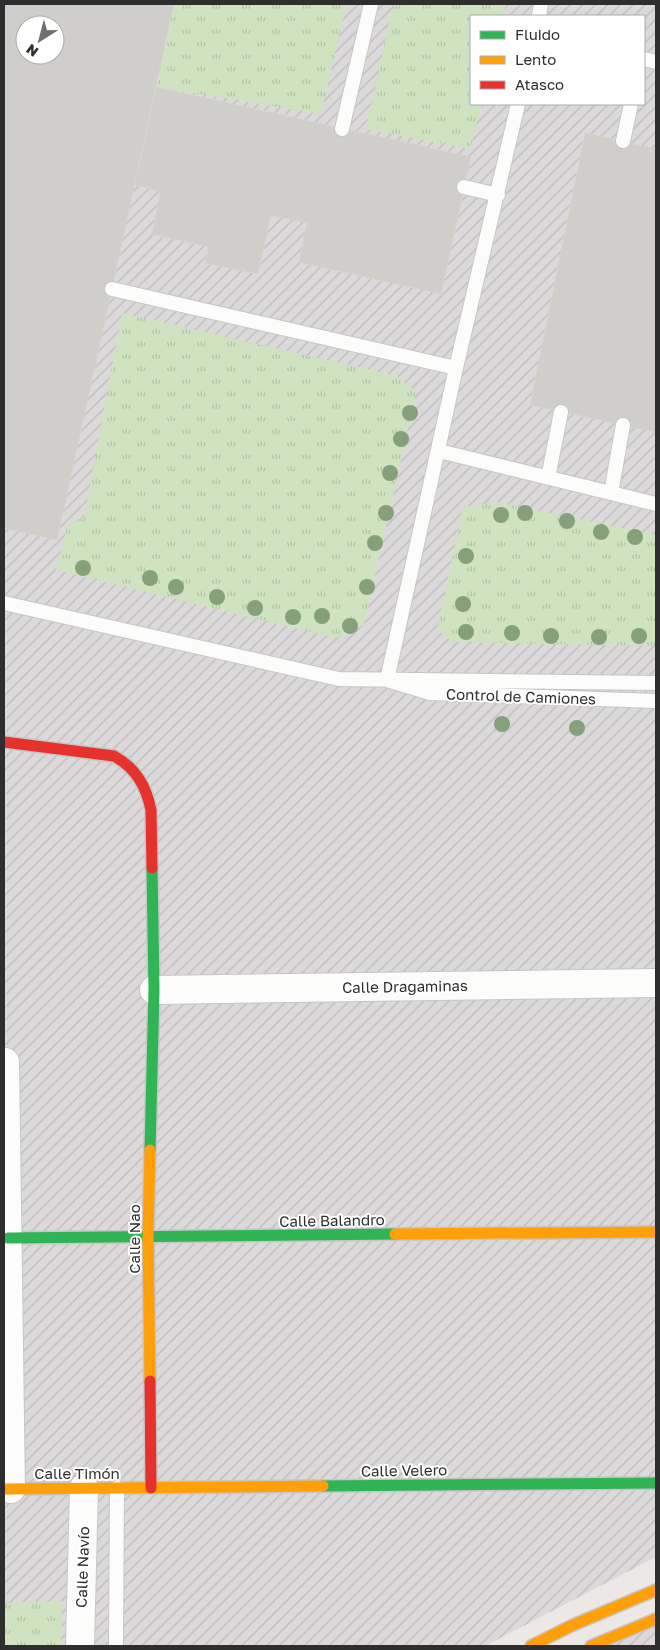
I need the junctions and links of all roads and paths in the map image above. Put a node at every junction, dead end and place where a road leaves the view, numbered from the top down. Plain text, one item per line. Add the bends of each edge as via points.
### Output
1 (370, 4) edge
2 (518, 105) edge
3 (631, 105) edge
4 (342, 129) dead end
5 (623, 142) dead end
6 (464, 187) dead end
7 (498, 195) junction
8 (112, 289) dead end
9 (456, 368) junction
10 (561, 412) dead end
11 (623, 425) dead end
12 (439, 451) junction
13 (548, 478) junction
14 (611, 493) junction
15 (656, 504) edge
16 (4, 603) edge
17 (387, 680) junction
18 (656, 682) edge
19 (656, 701) edge
20 (4, 742) edge
21 (656, 983) edge
22 (154, 990) junction
23 (4, 1062) edge
24 (656, 1232) edge
25 (148, 1237) junction
26 (8, 1238) junction
27 (656, 1483) edge
28 (84, 1488) junction
29 (116, 1488) junction
30 (151, 1488) junction
31 (7, 1489) edge
32 (656, 1590) edge
33 (656, 1618) edge
34 (80, 1646) edge
35 (116, 1646) edge
36 (531, 1646) edge
37 (590, 1646) edge

1 - 4 lane
2 - 7 lane
3 - 5 lane
6 - 7 lane
7 - 9 lane
8 - 9 lane
9 - 12 lane
10 - 13 lane
11 - 14 lane
12 - 13 lane
12 - 17 lane
13 - 14 lane
14 - 15 lane
16 - 17 lane via 339,679
17 - 18 lane
17 - 19 lane, Control de Camiones via 430,693
20 - 22 street, Calle Nao via 114,756 130,766 144,784 151,810
21 - 22 street, Calle Dragaminas
22 - 25 street, Calle Nao
23 - 26 street
24 - 25 street, Calle Balandro
25 - 26 street, Calle Balandro
25 - 30 street, Calle Nao
26 - 31 street
27 - 30 street, Calle Velero
28 - 29 street, Calle Timón
28 - 31 street, Calle Timón
28 - 34 street, Calle Navío
29 - 30 street, Calle Timón
29 - 35 lane
32 - 36 street via 573,1624
33 - 37 street

